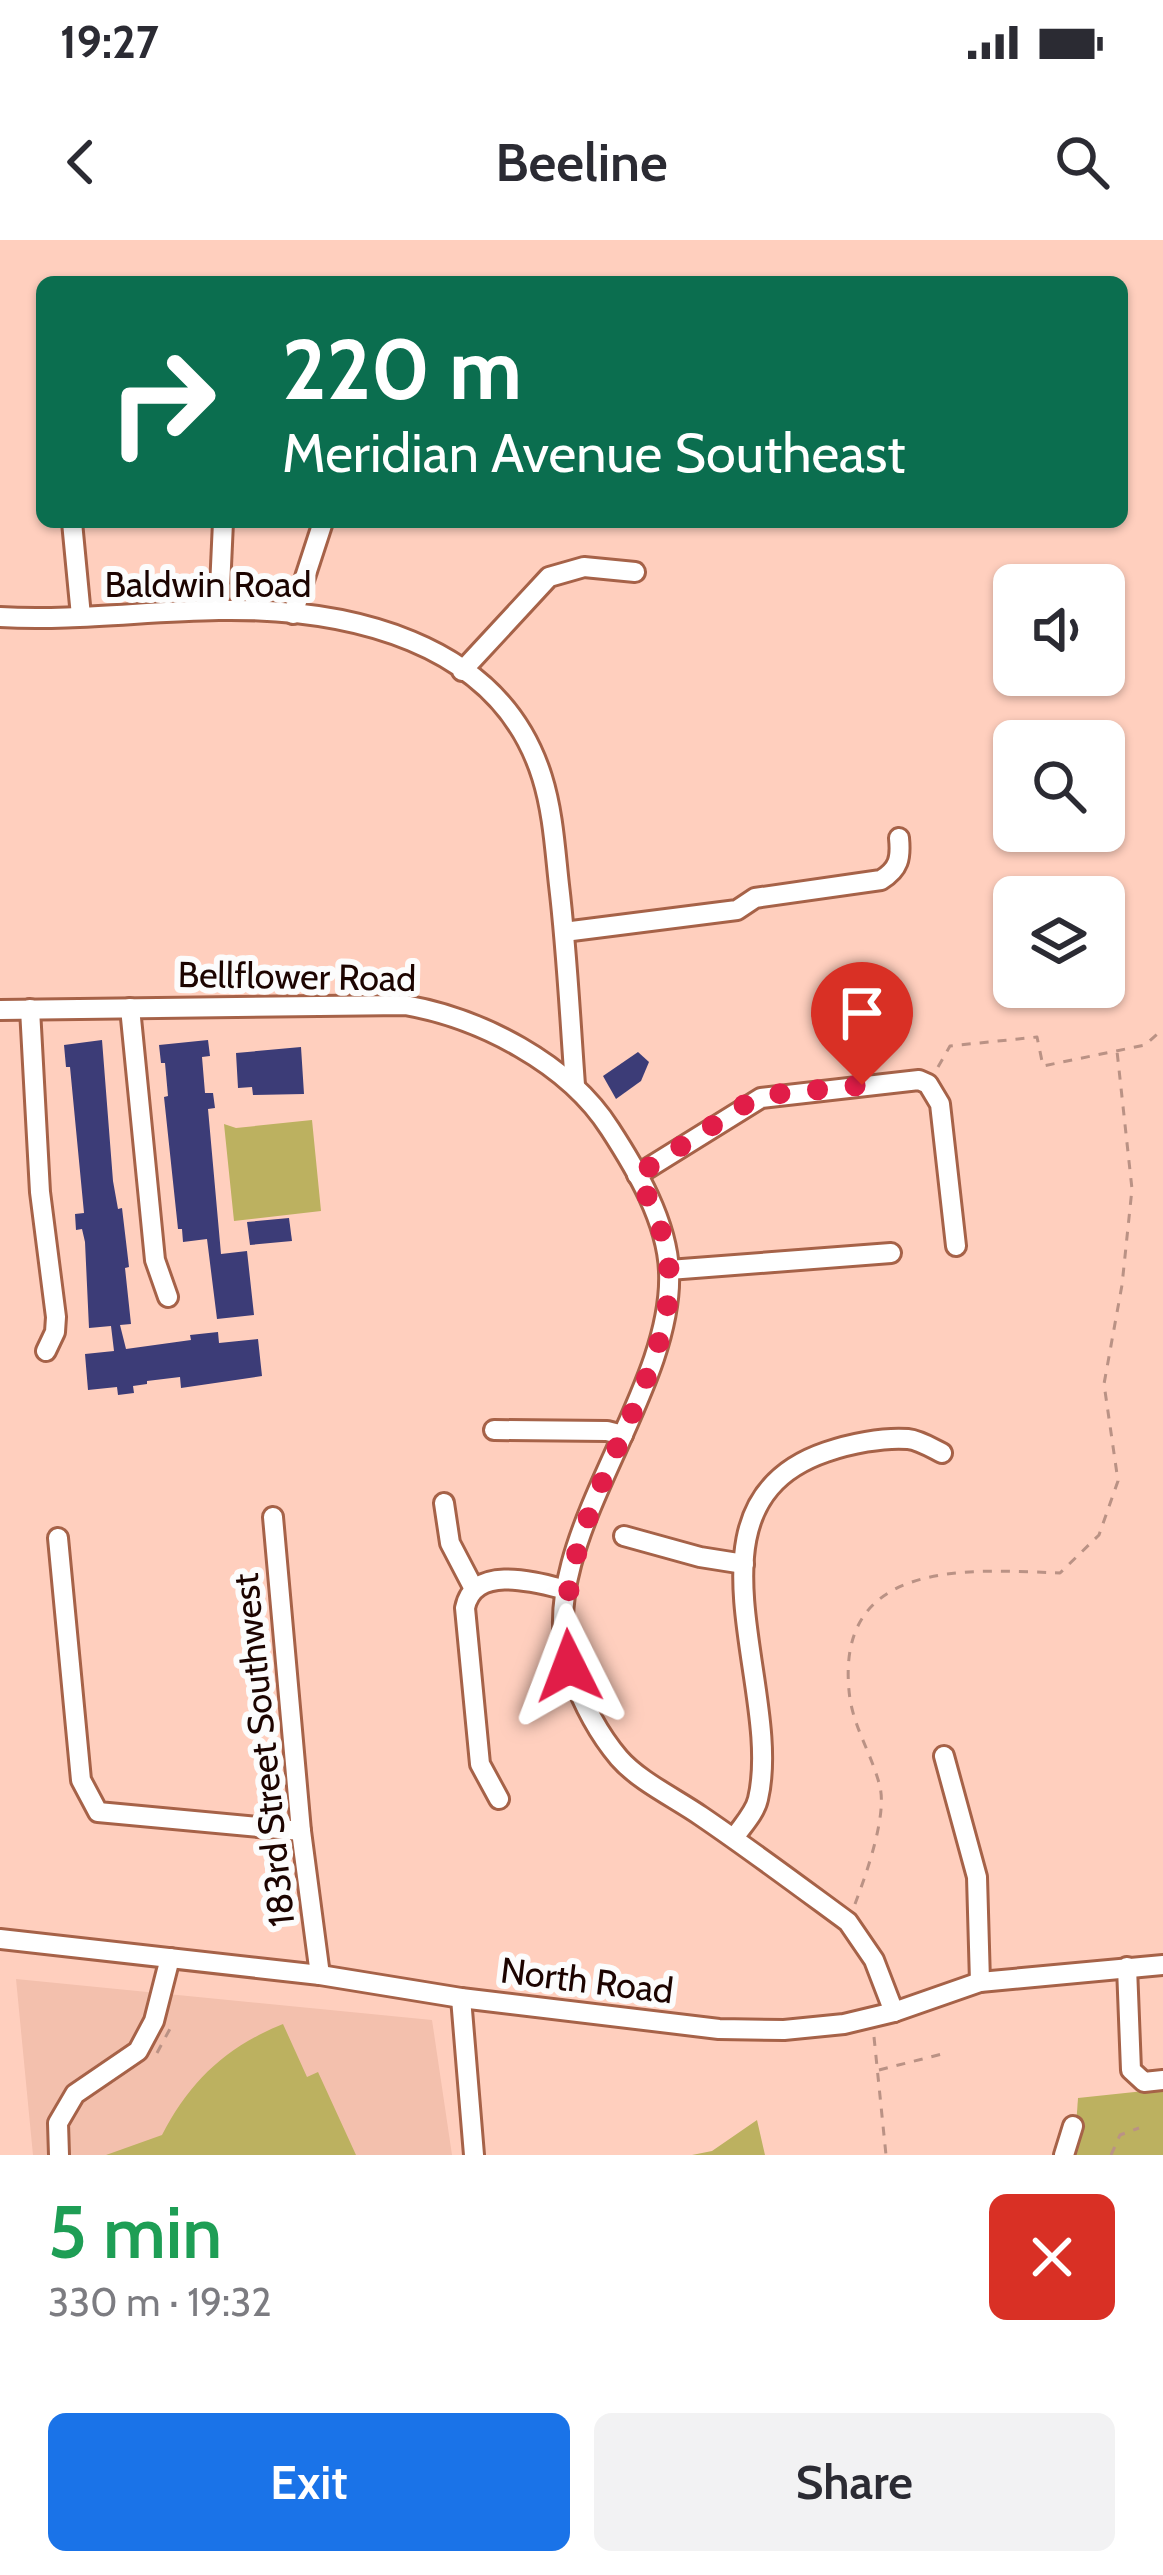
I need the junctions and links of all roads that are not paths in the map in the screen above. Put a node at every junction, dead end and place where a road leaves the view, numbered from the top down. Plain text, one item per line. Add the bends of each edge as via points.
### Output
1 (72, 528) edge
2 (223, 528) edge
3 (321, 528) edge
4 (635, 572) dead end
5 (219, 610) junction
6 (293, 614) junction
7 (81, 616) junction
8 (0, 617) edge
9 (463, 671) junction
10 (899, 838) dead end
11 (564, 932) junction
12 (130, 1008) junction
13 (30, 1009) junction
14 (0, 1010) edge
15 (575, 1085) junction
16 (637, 1175) junction
17 (956, 1246) dead end
18 (891, 1253) dead end
19 (669, 1270) junction
20 (168, 1298) dead end
21 (46, 1351) dead end
22 (494, 1430) dead end
23 (623, 1435) junction
24 (942, 1453) dead end
25 (445, 1503) dead end
26 (273, 1517) dead end
27 (624, 1536) dead end
28 (58, 1538) dead end
29 (744, 1564) junction
30 (473, 1587) junction
31 (567, 1591) junction
32 (944, 1756) dead end
33 (499, 1799) dead end
34 (301, 1831) junction
35 (734, 1838) junction
36 (0, 1939) edge
37 (170, 1958) junction
38 (1163, 1965) edge
39 (1127, 1967) junction
40 (320, 1975) junction
41 (980, 1982) junction
42 (461, 1998) junction
43 (894, 2012) junction
44 (1163, 2080) edge
45 (1073, 2126) dead end
46 (59, 2155) edge
47 (473, 2155) edge
48 (1064, 2155) edge

1 - 7 street
2 - 5 street
3 - 6 street
4 - 9 street via 584,567 550,578
5 - 6 street, Baldwin Road
5 - 7 street, Baldwin Road
6 - 9 street, Baldwin Road via 398,633
7 - 8 street, Baldwin Road
9 - 11 street, Baldwin Road via 506,713 535,758 553,828
10 - 11 street via 901,857 881,880 755,898 737,910
11 - 15 street, Baldwin Road
12 - 13 street, Bellflower Road
12 - 15 street, Bellflower Road via 430,1009
12 - 20 street via 155,1260
13 - 14 street, Bellflower Road
13 - 21 street via 56,1317
15 - 16 street
16 - 17 street via 760,1098 928,1084 940,1104
16 - 19 street
18 - 19 street
19 - 23 street via 659,1346
22 - 23 street
23 - 31 street
24 - 29 street via 909,1439 842,1446 800,1461 770,1485 745,1531
25 - 30 street via 450,1543
26 - 34 street, 183rd Street Southwest
27 - 29 street
28 - 34 street via 81,1780 98,1812
29 - 35 street via 763,1765 757,1805
30 - 31 street via 492,1580
30 - 33 street via 465,1608 481,1763
31 - 35 street via 569,1666 591,1718 622,1762
32 - 41 street via 977,1877
34 - 40 street, 183rd Street Southwest
35 - 43 street via 848,1922
36 - 37 street, North Road
37 - 40 street, North Road
37 - 46 street via 138,2051 75,2094 58,2123
38 - 39 street, North Road
39 - 41 street, North Road
39 - 44 street via 1131,2070 1144,2082
40 - 42 street, North Road
41 - 43 street, North Road
42 - 43 street, North Road via 719,2030 784,2030
42 - 47 street
45 - 48 street

